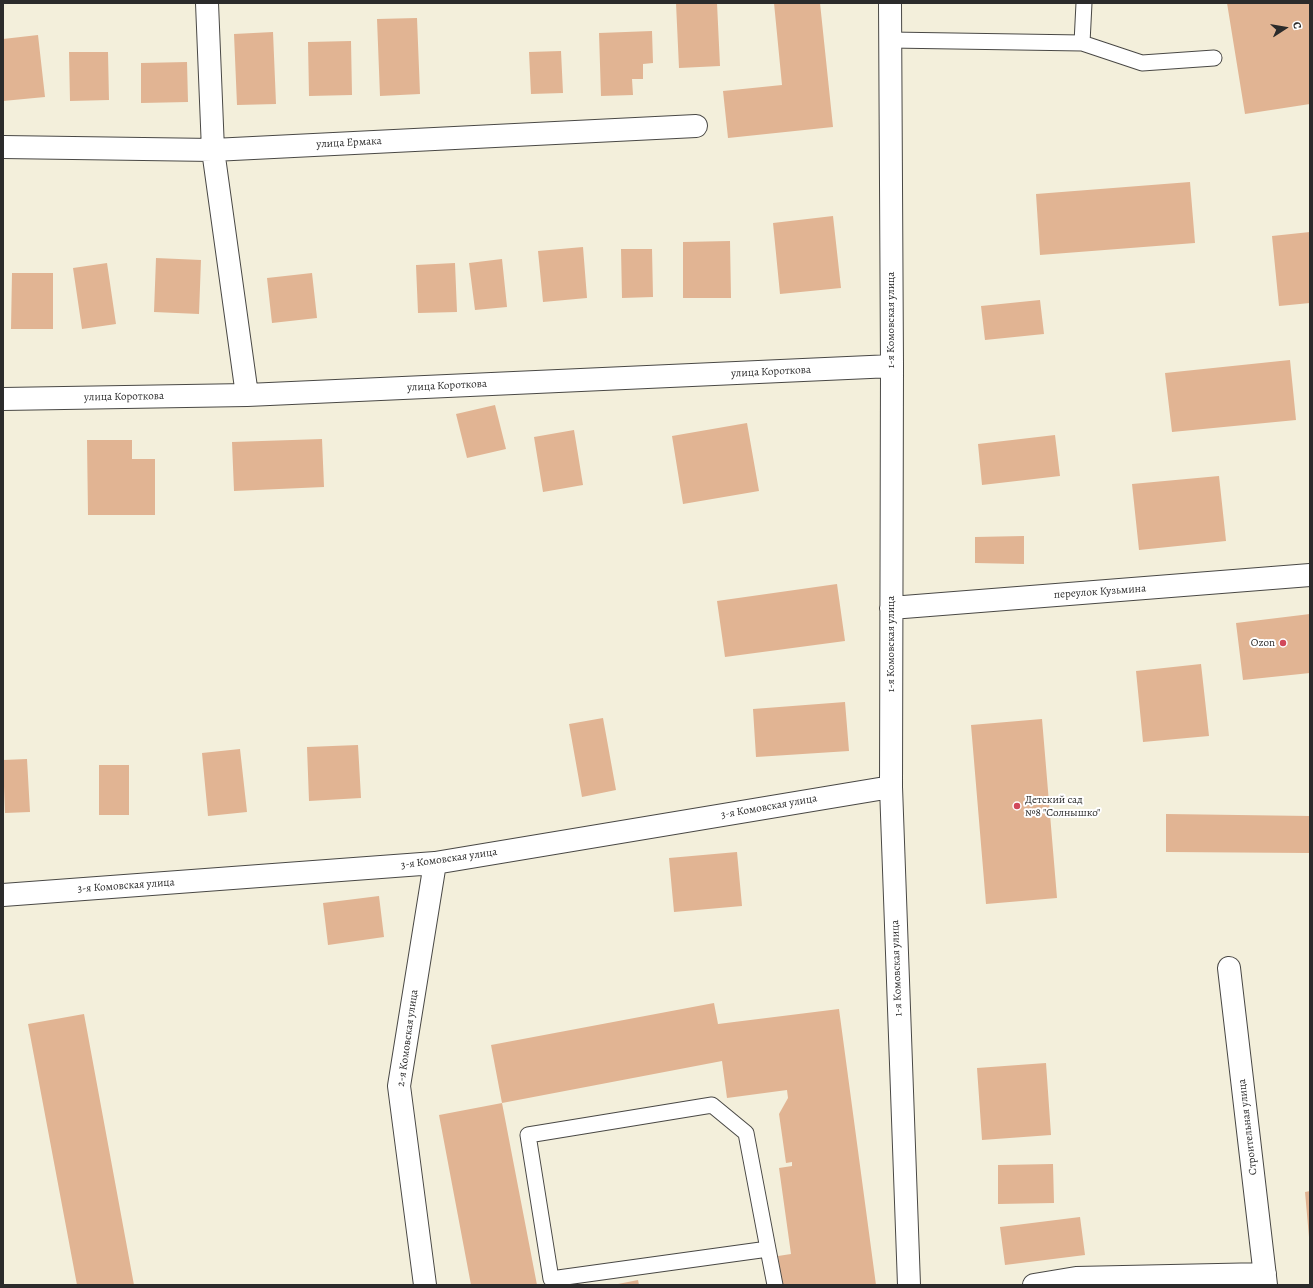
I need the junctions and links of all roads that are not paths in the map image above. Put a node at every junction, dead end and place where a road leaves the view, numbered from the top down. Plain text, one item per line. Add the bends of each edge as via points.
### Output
1 (207, 3) edge
2 (890, 3) edge
3 (1084, 3) edge
4 (890, 40) junction
5 (1082, 43) junction
6 (1214, 58) dead end
7 (696, 126) dead end
8 (3, 147) edge
9 (213, 150) junction
10 (892, 366) junction
11 (247, 395) junction
12 (3, 399) edge
13 (1310, 575) edge
14 (891, 608) junction
15 (891, 787) junction
16 (435, 863) junction
17 (3, 895) edge
18 (1229, 968) dead end
19 (768, 1249) junction
20 (1266, 1280) edge
21 (425, 1285) edge
22 (775, 1285) edge
23 (909, 1285) edge
24 (1034, 1285) edge

1 - 9 street
2 - 4 street, 1-я Комовская улица
3 - 5 lane
4 - 5 lane
4 - 10 street, 1-я Комовская улица
5 - 6 lane via 1142,62
7 - 9 street, улица Ермака
8 - 9 street, улица Ермака
9 - 11 street
10 - 11 street, улица Короткова
10 - 14 street, 1-я Комовская улица
11 - 12 street, улица Короткова
13 - 14 street, переулок Кузьмина
14 - 15 street, 1-я Комовская улица
15 - 16 street, 3-я Комовская улица
15 - 23 street, 1-я Комовская улица
16 - 17 street, 3-я Комовская улица
16 - 21 street, 2-я Комовская улица via 399,1086
18 - 20 street, Строительная улица
19 - 19 lane via 746,1133 712,1105 528,1135 551,1279
19 - 22 lane
20 - 24 street via 1076,1278

